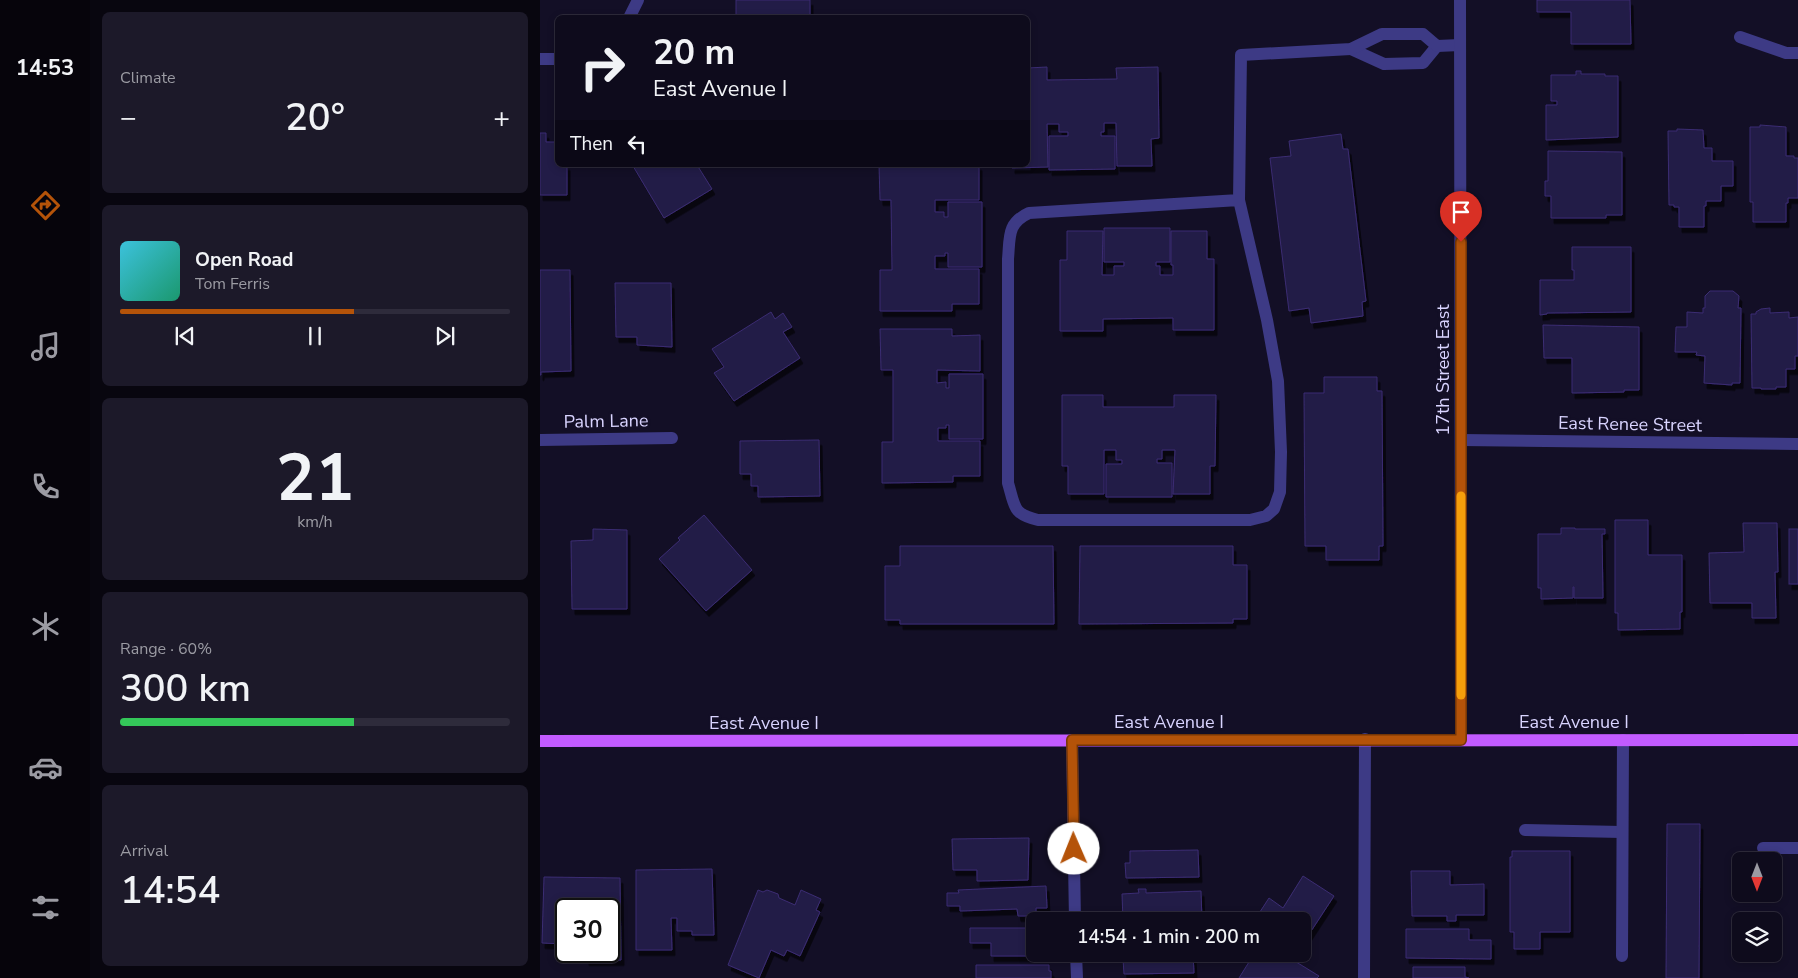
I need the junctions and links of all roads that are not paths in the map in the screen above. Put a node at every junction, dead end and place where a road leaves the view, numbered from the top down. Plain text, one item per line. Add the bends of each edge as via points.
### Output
1 (638, 0) edge
2 (1460, 0) edge
3 (630, 15) edge
4 (1740, 36) dead end
5 (1460, 45) junction
6 (1437, 46) junction
7 (1351, 49) junction
8 (1798, 53) edge
9 (540, 59) edge
10 (555, 59) edge
11 (1239, 200) junction
12 (672, 438) dead end
13 (540, 440) edge
14 (1461, 440) junction
15 (1798, 444) edge
16 (1365, 739) junction
17 (1072, 740) junction
18 (1461, 740) junction
19 (1623, 740) junction
20 (1798, 740) edge
21 (540, 741) edge
22 (1525, 830) dead end
23 (1622, 832) junction
24 (1763, 848) dead end
25 (1798, 848) edge
26 (1076, 912) edge
27 (1622, 956) dead end
28 (1076, 962) edge
29 (1076, 978) edge
30 (1364, 978) edge

1 - 3 street
2 - 5 street, 17th Street East
4 - 8 street via 1786,53
5 - 6 street
5 - 14 street, 17th Street East
6 - 7 street via 1422,34 1382,34
6 - 7 street via 1423,63 1384,64
7 - 11 street via 1242,55
9 - 10 street
11 - 11 street via 1278,381 1280,492 1274,509 1266,516 1250,520 1038,520 1023,517 1016,509 1008,483 1008,259 1011,227 1029,213
12 - 13 street, Palm Lane
14 - 15 street, East Renee Street
14 - 18 street, 17th Street East
16 - 17 main road, East Avenue I
16 - 18 main road, East Avenue I
16 - 30 street
17 - 21 main road, East Avenue I
17 - 26 street
18 - 19 main road, East Avenue I
19 - 20 main road, East Avenue I
19 - 23 street
22 - 23 street
23 - 27 street
24 - 25 street
28 - 29 street

